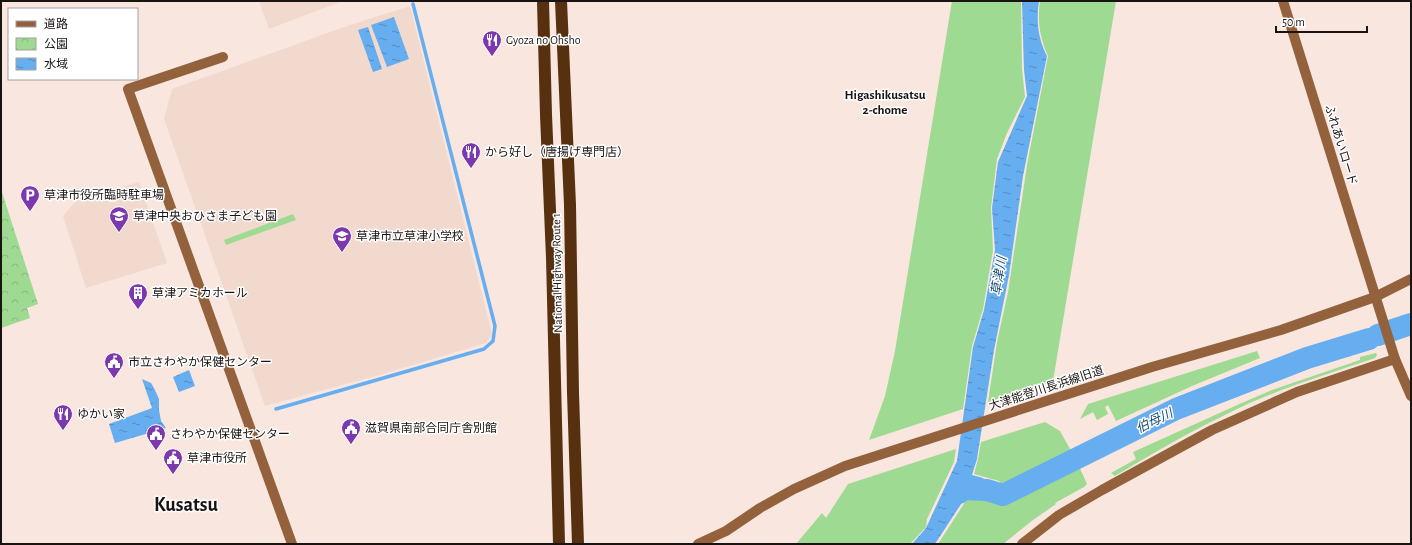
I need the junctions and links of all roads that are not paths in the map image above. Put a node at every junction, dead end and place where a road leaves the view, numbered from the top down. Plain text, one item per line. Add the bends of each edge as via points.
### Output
1 (543, 1) edge
2 (561, 1) edge
3 (1283, 1) edge
4 (223, 58) dead end
5 (1411, 279) edge
6 (1375, 296) junction
7 (1393, 355) junction
8 (1411, 396) edge
9 (292, 544) edge
10 (559, 544) edge
11 (578, 544) edge
12 (698, 544) edge
13 (1022, 544) edge

1 - 10 highway, National Highway Route 1
2 - 11 highway, National Highway Route 1 via 570,205
3 - 6 street, ふれあいロード
4 - 9 street via 128,89
5 - 6 street, 大津能登川長浜線旧道
6 - 7 street, ふれあいロード
6 - 12 street, 大津能登川長浜線旧道 via 1280,330 1152,367 864,459 794,489
7 - 8 street, ふれあいロード
7 - 13 street via 1298,392 1212,430 1059,515

